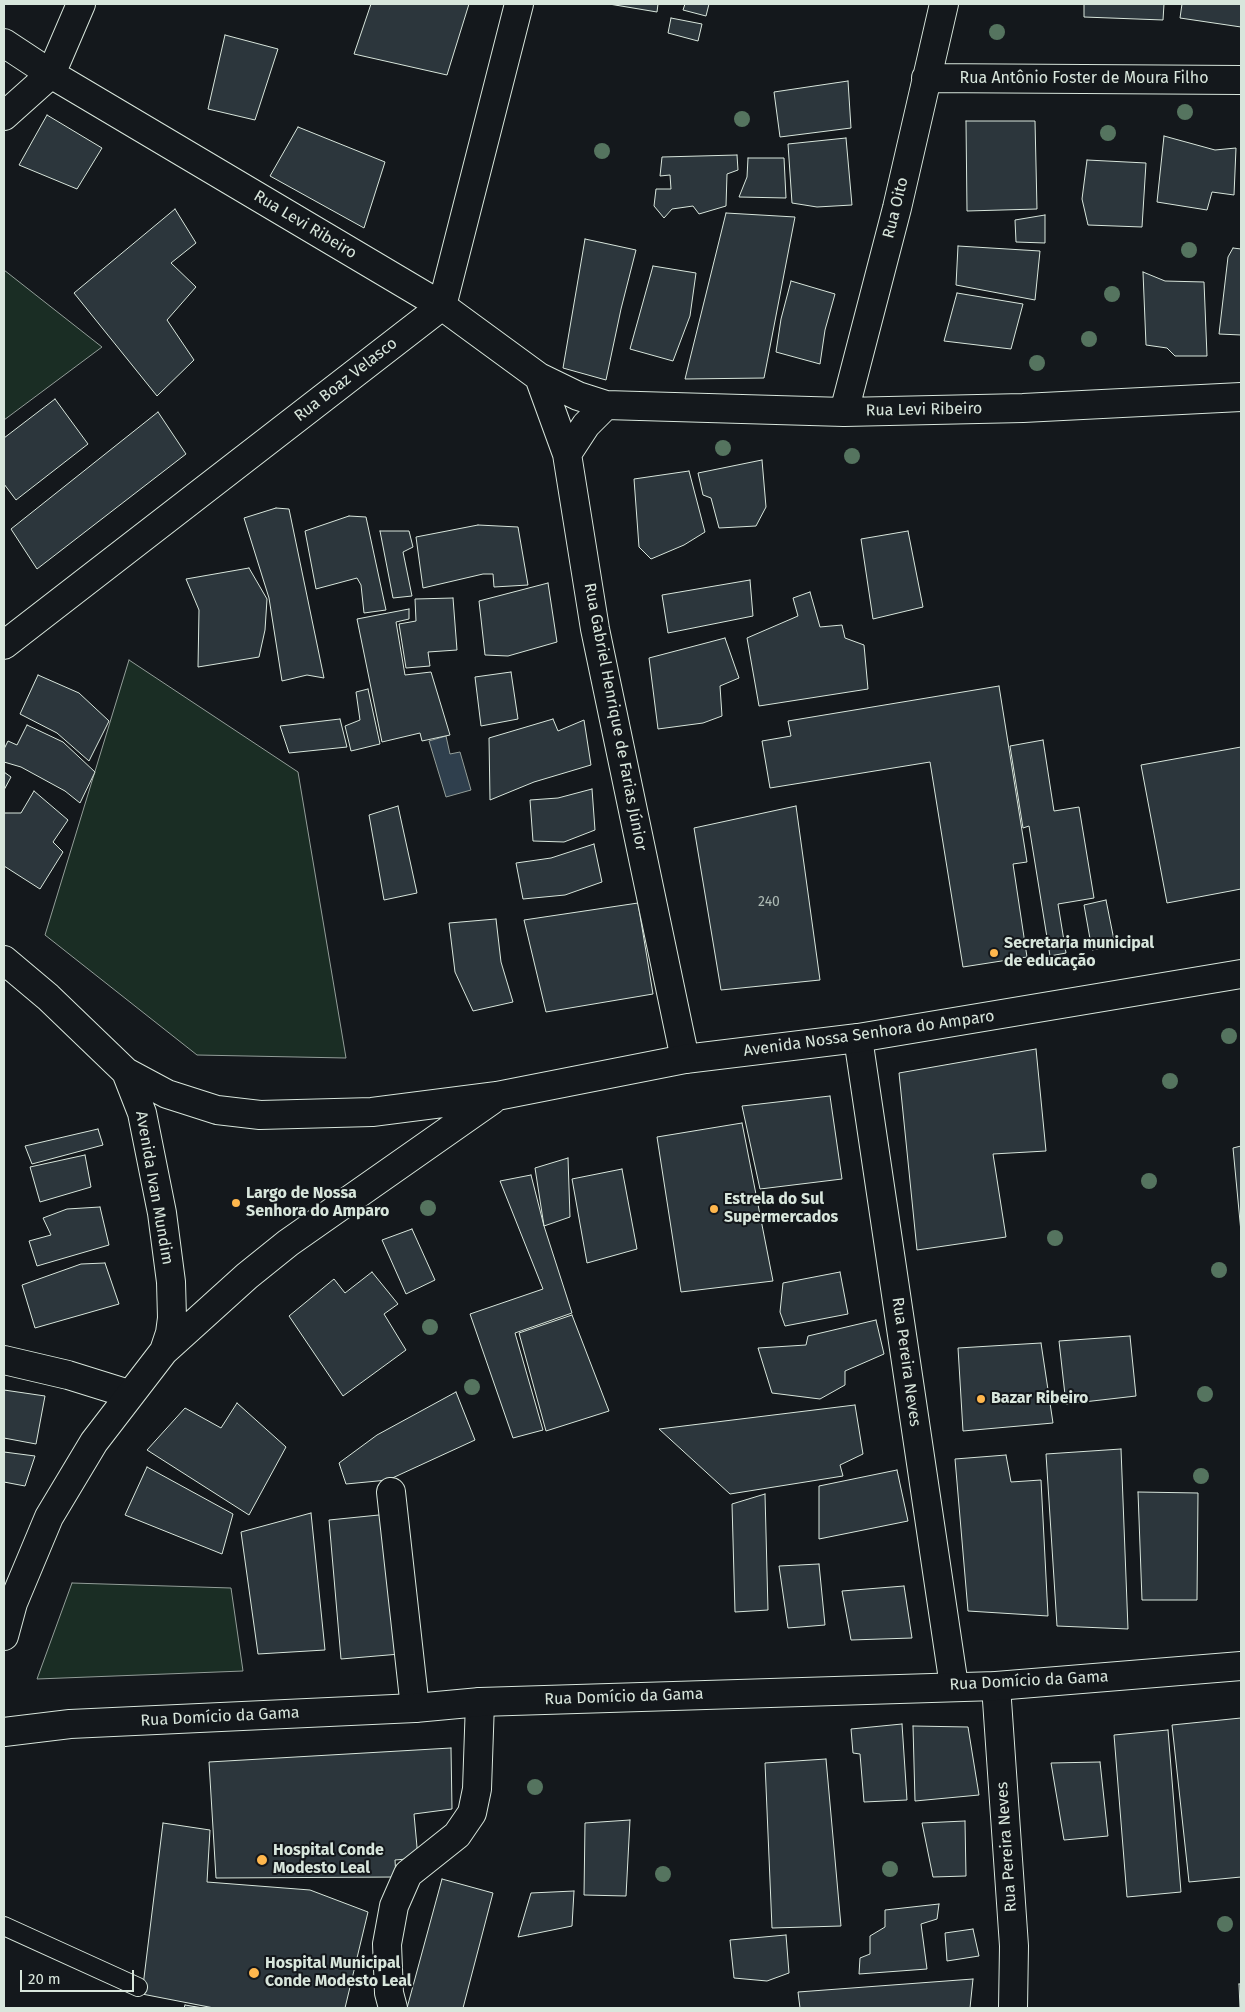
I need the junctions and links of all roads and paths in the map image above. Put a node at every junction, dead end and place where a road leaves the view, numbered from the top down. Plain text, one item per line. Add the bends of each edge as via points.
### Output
1 (80, 4) edge
2 (519, 4) edge
3 (944, 4) edge
4 (4, 43) edge
5 (51, 74) junction
6 (926, 78) junction
7 (1241, 80) edge
8 (4, 116) edge
9 (442, 306) junction
10 (540, 377) junction
11 (1241, 397) edge
12 (606, 405) junction
13 (844, 412) junction
14 (567, 454) junction
15 (4, 646) edge
16 (4, 960) edge
17 (1241, 974) edge
18 (858, 1038) junction
19 (686, 1059) junction
20 (126, 1072) junction
21 (497, 1096) junction
22 (164, 1351) junction
23 (4, 1360) edge
24 (129, 1394) junction
25 (391, 1492) dead end
26 (4, 1636) edge
27 (1241, 1666) edge
28 (954, 1686) junction
29 (996, 1686) junction
30 (480, 1702) junction
31 (415, 1708) junction
32 (5, 1732) edge
33 (4, 1926) edge
34 (138, 1987) dead end
35 (393, 2008) edge
36 (1013, 2008) edge

1 - 5 street
2 - 9 street
3 - 6 street, Rua Oito
4 - 5 street, Rua Levi Ribeiro
5 - 8 street
5 - 9 street, Rua Levi Ribeiro
6 - 7 street, Rua Antônio Foster de Moura Filho
6 - 13 street, Rua Oito via 897,208
9 - 10 street, Rua Levi Ribeiro
9 - 15 street, Rua Boaz Velasco
10 - 12 street, Rua Levi Ribeiro via 578,396
10 - 14 street, Rua Gabriel Henrique de Farias Júnior
11 - 13 street, Rua Levi Ribeiro via 1023,408
12 - 13 street, Rua Levi Ribeiro
12 - 14 street via 586,425
14 - 19 street, Rua Gabriel Henrique de Farias Júnior via 595,629
16 - 20 street, Avenida Ivan Mundim
17 - 18 street, Avenida Nossa Senhora do Amparo
18 - 19 street, Avenida Nossa Senhora do Amparo
18 - 28 street, Rua Pereira Neves
19 - 21 street, Avenida Nossa Senhora do Amparo
20 - 21 street, Avenida Nossa Senhora do Amparo via 196,1105 260,1115 372,1112
20 - 22 street, Avenida Ivan Mundim via 142,1113 171,1282 172,1318
21 - 22 street, Avenida Nossa Senhora do Amparo via 288,1243 246,1276
22 - 24 street
23 - 24 street
24 - 26 street via 94,1442 49,1517
25 - 31 street
27 - 29 street, Rua Domício da Gama
28 - 29 street, Rua Domício da Gama
28 - 30 street, Rua Domício da Gama
29 - 36 street, Rua Pereira Neves via 1014,1946
30 - 31 street, Rua Domício da Gama
30 - 35 street via 477,1789 472,1814 456,1834 408,1874 394,1906 386,1944
31 - 32 street, Rua Domício da Gama via 70,1724
33 - 34 lane

